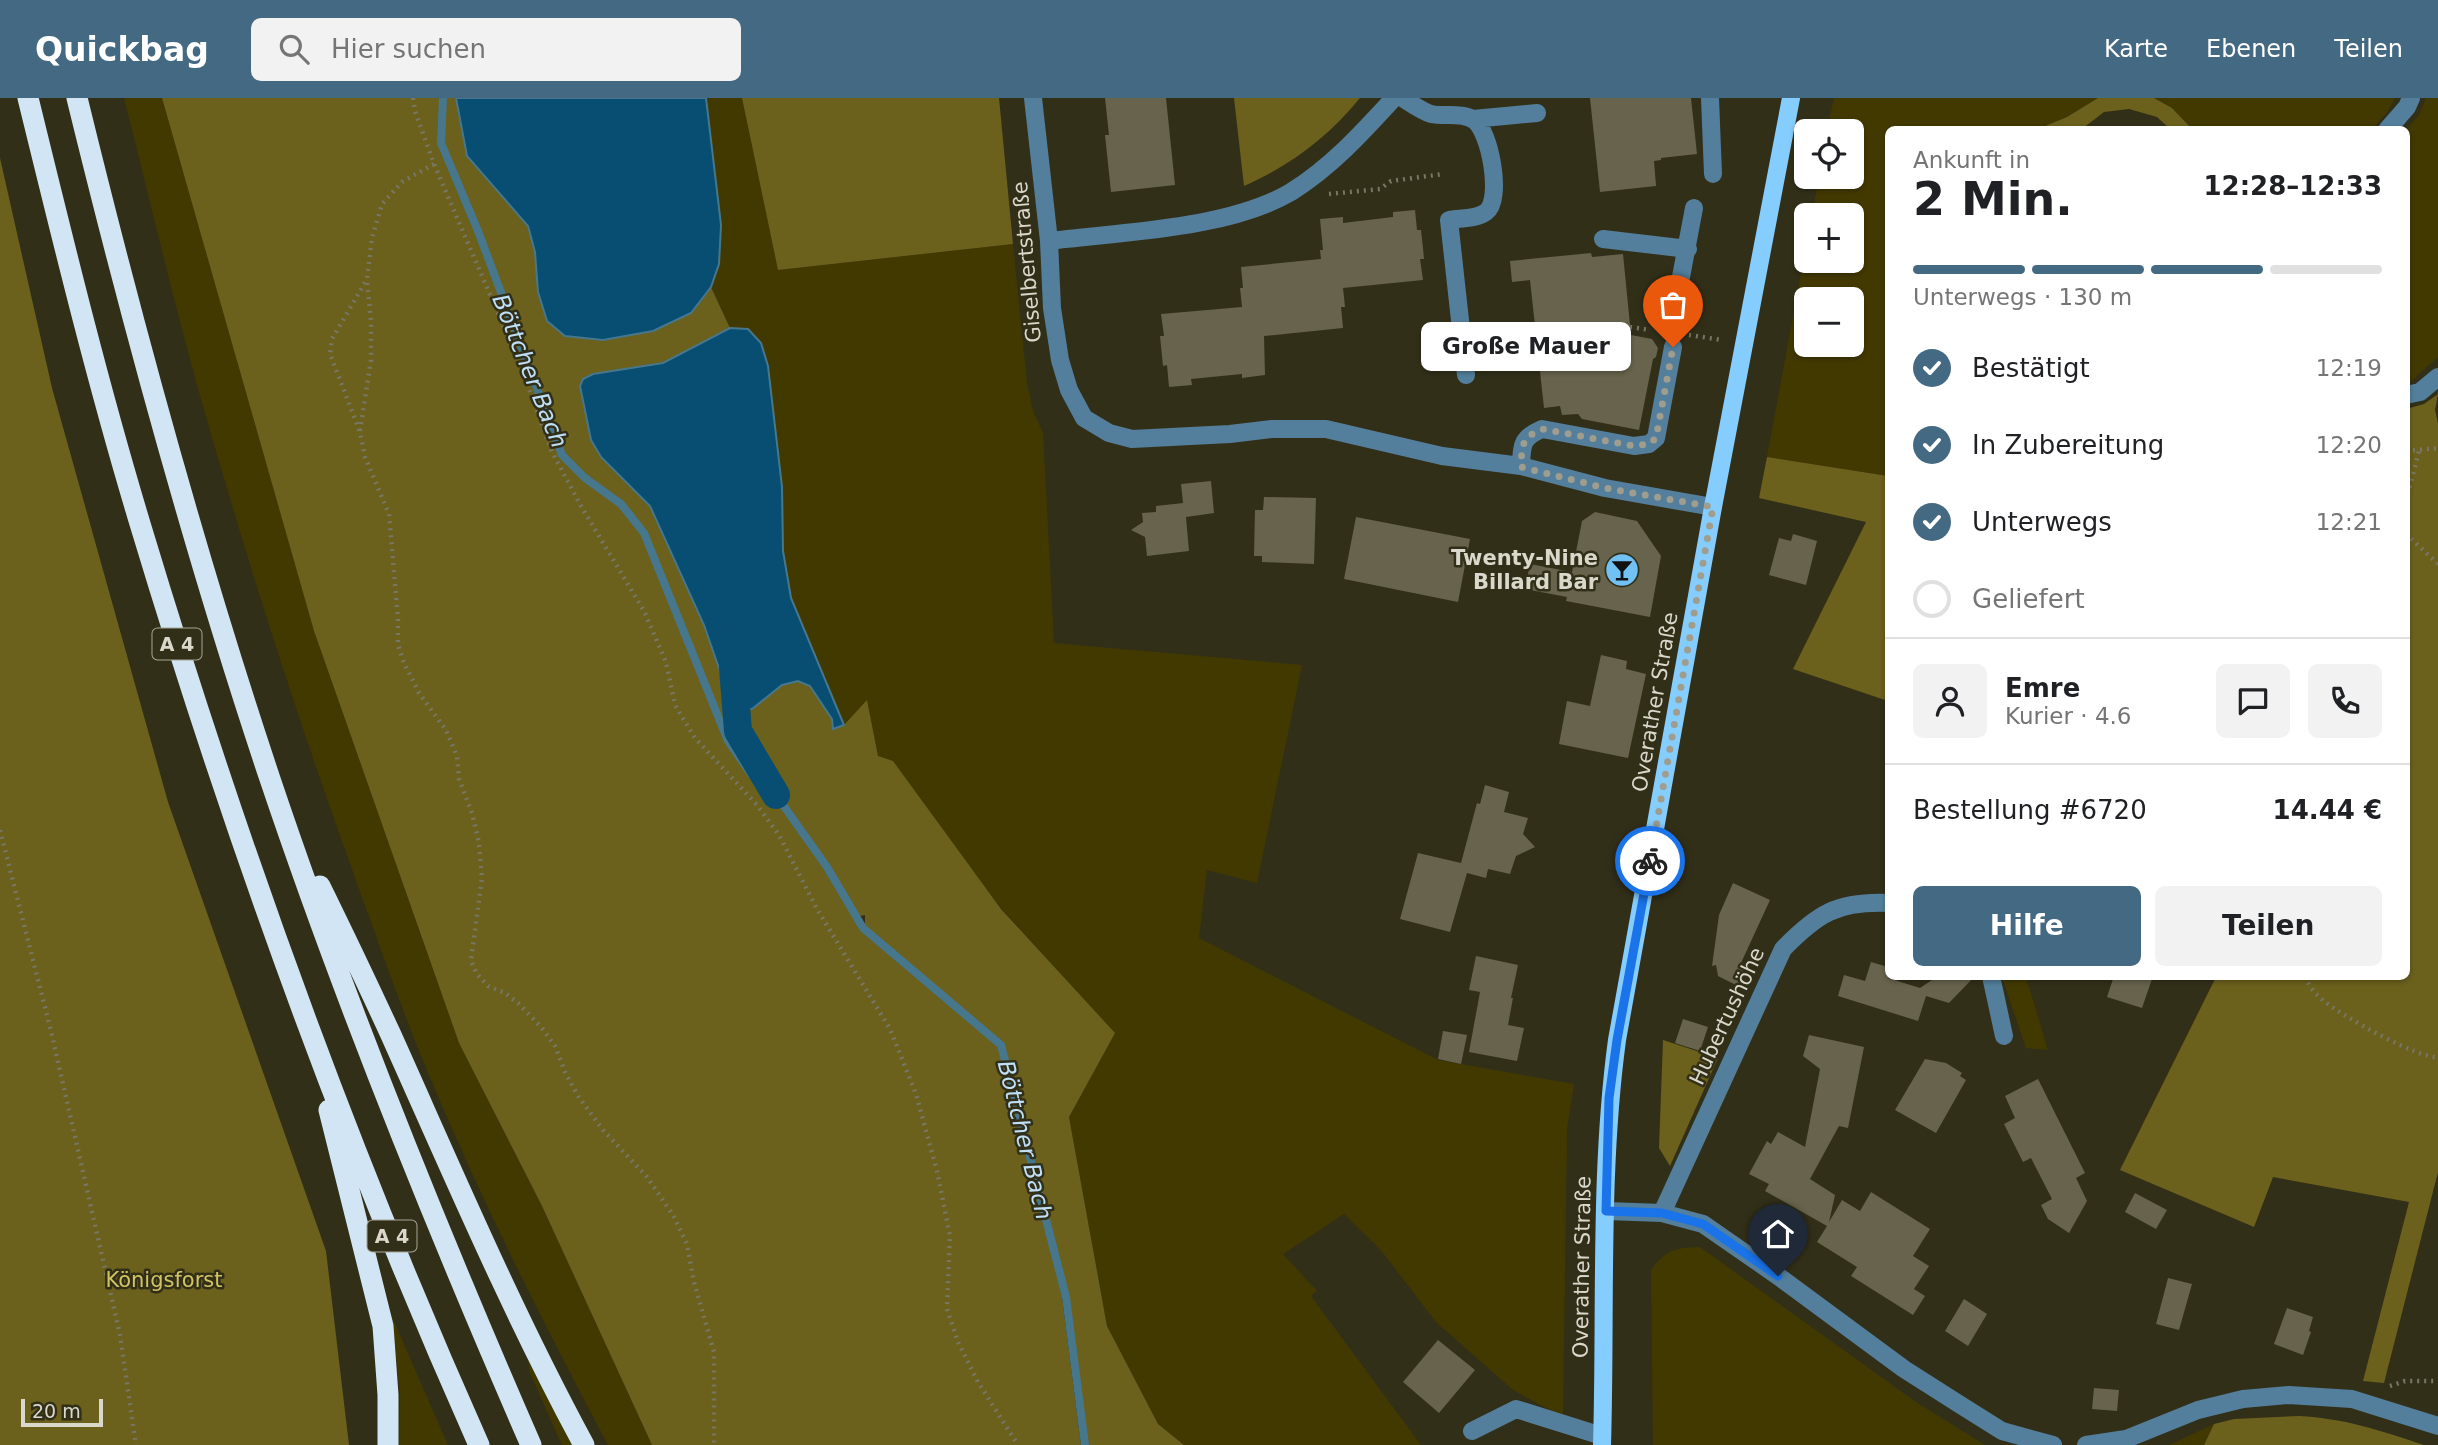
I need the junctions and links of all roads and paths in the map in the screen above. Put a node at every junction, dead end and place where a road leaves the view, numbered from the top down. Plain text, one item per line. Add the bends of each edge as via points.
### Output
1 (28, 98) edge
2 (76, 98) edge
3 (413, 98) edge
4 (1033, 98) edge
5 (1394, 98) edge
6 (1402, 98) edge
7 (1710, 98) edge
8 (1791, 98) edge
9 (2411, 98) edge
10 (1537, 113) dead end
11 (1474, 119) junction
12 (2390, 126) edge
13 (434, 164) junction
14 (1443, 174) dead end
15 (1713, 174) dead end
16 (1289, 193) junction
17 (1693, 208) dead end
18 (1603, 239) dead end
19 (1049, 242) junction
20 (1688, 249) junction
21 (367, 279) junction
22 (1466, 375) dead end
23 (2438, 377) edge
24 (2410, 394) edge
25 (360, 432) junction
26 (2438, 448) edge
27 (2410, 451) edge
28 (2419, 451) junction
29 (1521, 467) junction
30 (2410, 486) edge
31 (1713, 507) junction
32 (2410, 538) edge
33 (2438, 564) edge
34 (270, 779) junction
35 (0, 830) edge
36 (1885, 903) edge
37 (1992, 980) edge
38 (2307, 980) edge
39 (308, 1026) junction
40 (2004, 1036) dead end
41 (2438, 1057) edge
42 (1606, 1211) junction
43 (1662, 1213) junction
44 (2438, 1426) edge
45 (1472, 1430) dead end
46 (1602, 1440) edge
47 (136, 1445) edge
48 (388, 1445) edge
49 (479, 1445) edge
50 (531, 1445) edge
51 (584, 1445) edge
52 (715, 1445) edge
53 (1018, 1445) edge
54 (2053, 1445) edge
55 (2086, 1445) edge

1 - 39 highway, A 4 via 140,524 212,755
2 - 34 highway, A 4 via 184,505
3 - 13 path
4 - 19 street, Giselbertstraße
5 - 16 street via 1326,168
6 - 11 street via 1431,114
7 - 15 street
8 - 31 main road, Overather Straße
9 - 12 street
10 - 11 street
11 - 22 street via 1489,147 1494,182 1492,205 1486,213 1449,220
13 - 21 path via 402,182 382,204
13 - 53 path via 521,367 552,452 643,611 666,663 676,705 695,738 779,835 817,909 890,1030 916,1094 937,1171 950,1236 947,1309 978,1382
14 - 16 path via 1340,194
16 - 19 street via 1207,222
17 - 20 street
18 - 20 street
19 - 29 street, Giselbertstraße via 1052,308 1069,390 1084,418 1109,433 1132,439 1326,429 1442,456
20 - 29 street via 1656,438 1634,446 1542,429 1522,445
21 - 25 path via 371,360
21 - 25 path via 332,339 330,354
23 - 24 street via 2420,393
25 - 52 path via 365,457 389,514 398,645 419,693 446,730 457,756 459,779 479,843 482,878 471,961 488,986 518,1003 542,1028 578,1096 673,1215 687,1244 714,1352
26 - 28 path
27 - 28 path
28 - 30 path
29 - 31 street
31 - 42 main road, Overather Straße via 1617,1040 1609,1098
32 - 33 path
34 - 50 highway, A 4 via 378,1076
34 - 51 highway via 489,1257
35 - 47 path via 120,1335
36 - 43 street, Hubertushöhe via 1836,908 1809,922 1783,949
37 - 40 street
38 - 41 path via 2326,1002 2402,1046
39 - 48 highway via 383,1326
39 - 49 highway, A 4
42 - 43 street
42 - 46 main road, Overather Straße
43 - 54 street via 1703,1224 1904,1369 2003,1431
44 - 55 street via 2352,1399 2290,1395 2243,1399 2198,1410 2126,1438
45 - 46 street via 1516,1409

